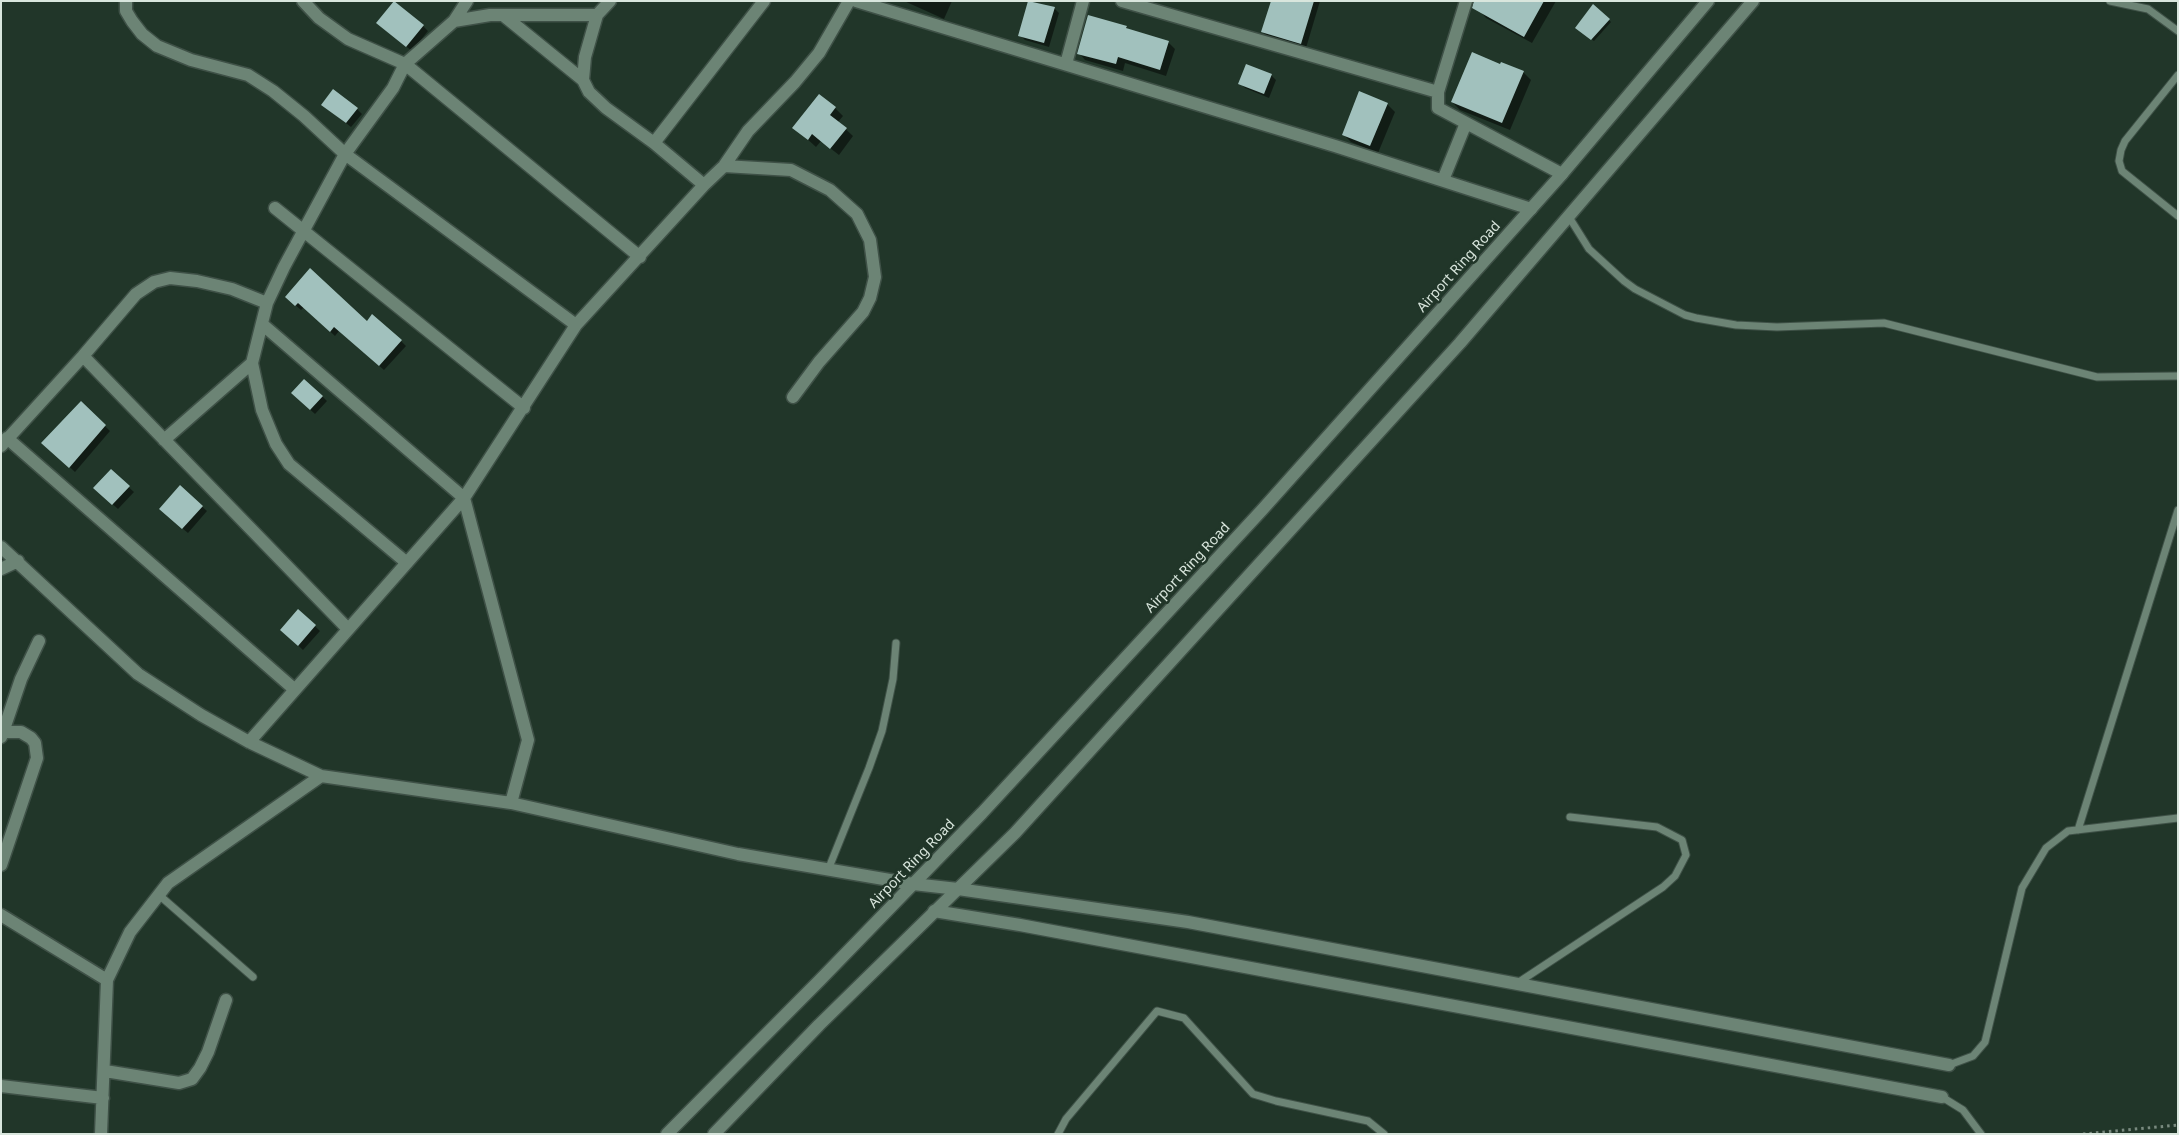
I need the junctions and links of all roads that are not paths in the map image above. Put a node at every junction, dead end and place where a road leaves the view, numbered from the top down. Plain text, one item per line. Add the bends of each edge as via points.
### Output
1 (126, 1) edge
2 (303, 1) edge
3 (468, 1) edge
4 (610, 1) edge
5 (764, 1) edge
6 (849, 1) edge
7 (856, 1) edge
8 (1083, 1) edge
9 (1122, 1) edge
10 (1466, 1) edge
11 (1753, 1) edge
12 (2110, 1) edge
13 (1702, 3) edge
14 (503, 15) junction
15 (597, 15) junction
16 (454, 21) junction
17 (2178, 31) edge
18 (404, 64) junction
19 (1066, 64) junction
20 (2176, 79) edge
21 (583, 80) junction
22 (1438, 92) junction
23 (1466, 123) junction
24 (654, 143) junction
25 (345, 154) junction
26 (724, 166) junction
27 (1562, 174) junction
28 (1443, 180) junction
29 (704, 184) junction
30 (275, 208) dead end
31 (1531, 209) junction
32 (2178, 216) edge
33 (1569, 217) junction
34 (304, 230) junction
35 (640, 257) junction
36 (267, 303) junction
37 (262, 324) junction
38 (576, 325) junction
39 (83, 356) junction
40 (252, 363) junction
41 (2178, 376) edge
42 (793, 397) dead end
43 (524, 408) junction
44 (164, 440) junction
45 (4, 442) edge
46 (464, 498) junction
47 (2178, 510) edge
48 (1, 547) edge
49 (18, 561) junction
50 (406, 563) junction
51 (1, 570) edge
52 (348, 629) junction
53 (39, 641) dead end
54 (896, 643) dead end
55 (294, 689) junction
56 (2, 734) edge
57 (249, 742) junction
58 (321, 776) junction
59 (511, 803) junction
60 (1570, 817) dead end
61 (2178, 818) edge
62 (2078, 830) junction
63 (1, 865) edge
64 (828, 870) junction
65 (913, 884) junction
66 (958, 889) junction
67 (159, 894) junction
68 (934, 911) junction
69 (2, 919) edge
70 (253, 977) dead end
71 (107, 980) junction
72 (1516, 984) junction
73 (226, 1000) dead end
74 (1949, 1066) joint
75 (105, 1071) junction
76 (1, 1086) edge
77 (1942, 1097) joint
78 (103, 1098) junction
79 (101, 1134) edge
80 (667, 1134) edge
81 (714, 1134) edge
82 (1058, 1134) edge
83 (1384, 1134) edge
84 (1982, 1134) edge

1 - 25 street via 126,11 132,21 158,46 192,60 248,75 304,116
2 - 18 street via 348,39
3 - 16 street
4 - 15 street
5 - 24 street
6 - 26 street via 819,53 748,131
7 - 19 street
8 - 19 street
9 - 22 street
10 - 22 street
11 - 33 street
12 - 17 lane via 2148,9
13 - 27 street, Airport Ring Road
14 - 15 street
14 - 16 street
14 - 21 street
15 - 21 street via 585,57
16 - 18 street
18 - 25 street via 393,88
18 - 35 street
19 - 28 street
20 - 32 lane via 2125,141 2119,161 2122,171
21 - 24 street via 589,92 606,108
22 - 23 street via 1438,108
23 - 27 street
23 - 28 street
24 - 29 street
25 - 34 street
25 - 38 street
26 - 29 street
26 - 42 street via 791,170 830,190 857,214 870,240 875,277 870,298 863,312
27 - 31 street, Airport Ring Road
28 - 31 street
29 - 35 street
30 - 34 street
31 - 65 street, Airport Ring Road via 1262,510
33 - 41 lane via 1589,248 1624,281 1696,318 1736,325 1777,327 1884,323 2097,377
33 - 66 street via 1453,351 1022,825
34 - 36 street
34 - 43 street
35 - 38 street
36 - 37 street
36 - 39 street via 197,280 170,278 154,282 136,294
37 - 40 street
37 - 46 street
38 - 43 street
39 - 44 street
39 - 45 street
40 - 44 street
40 - 50 street via 262,410 276,444 289,464
43 - 46 street
44 - 52 street
45 - 55 street
46 - 50 street
46 - 59 street via 528,740
47 - 62 lane
48 - 49 street
49 - 51 street
49 - 57 street via 138,674
50 - 52 street
52 - 55 street
53 - 56 street via 21,679
54 - 64 lane via 893,679 882,731
55 - 57 street
56 - 63 street via 21,732 31,738 37,758
57 - 58 street
58 - 59 street
58 - 67 street via 168,884
59 - 64 street via 738,854
60 - 72 lane via 1657,827 1682,840 1686,855 1675,876 1663,887
61 - 62 lane
62 - 74 lane via 2068,831 2046,848 2022,888 1985,1042 1973,1056
64 - 65 street
65 - 66 street
65 - 80 street, Airport Ring Road
66 - 68 street
66 - 72 street via 1188,922
67 - 70 lane
67 - 71 street via 130,932
68 - 77 street
68 - 81 street
69 - 71 street
71 - 75 street
72 - 74 street
73 - 75 street via 208,1052 192,1078 179,1083
75 - 78 street
76 - 78 street
77 - 84 lane via 1963,1110
78 - 79 street
82 - 83 lane via 1066,1119 1157,1011 1184,1018 1253,1094 1276,1102 1368,1121

